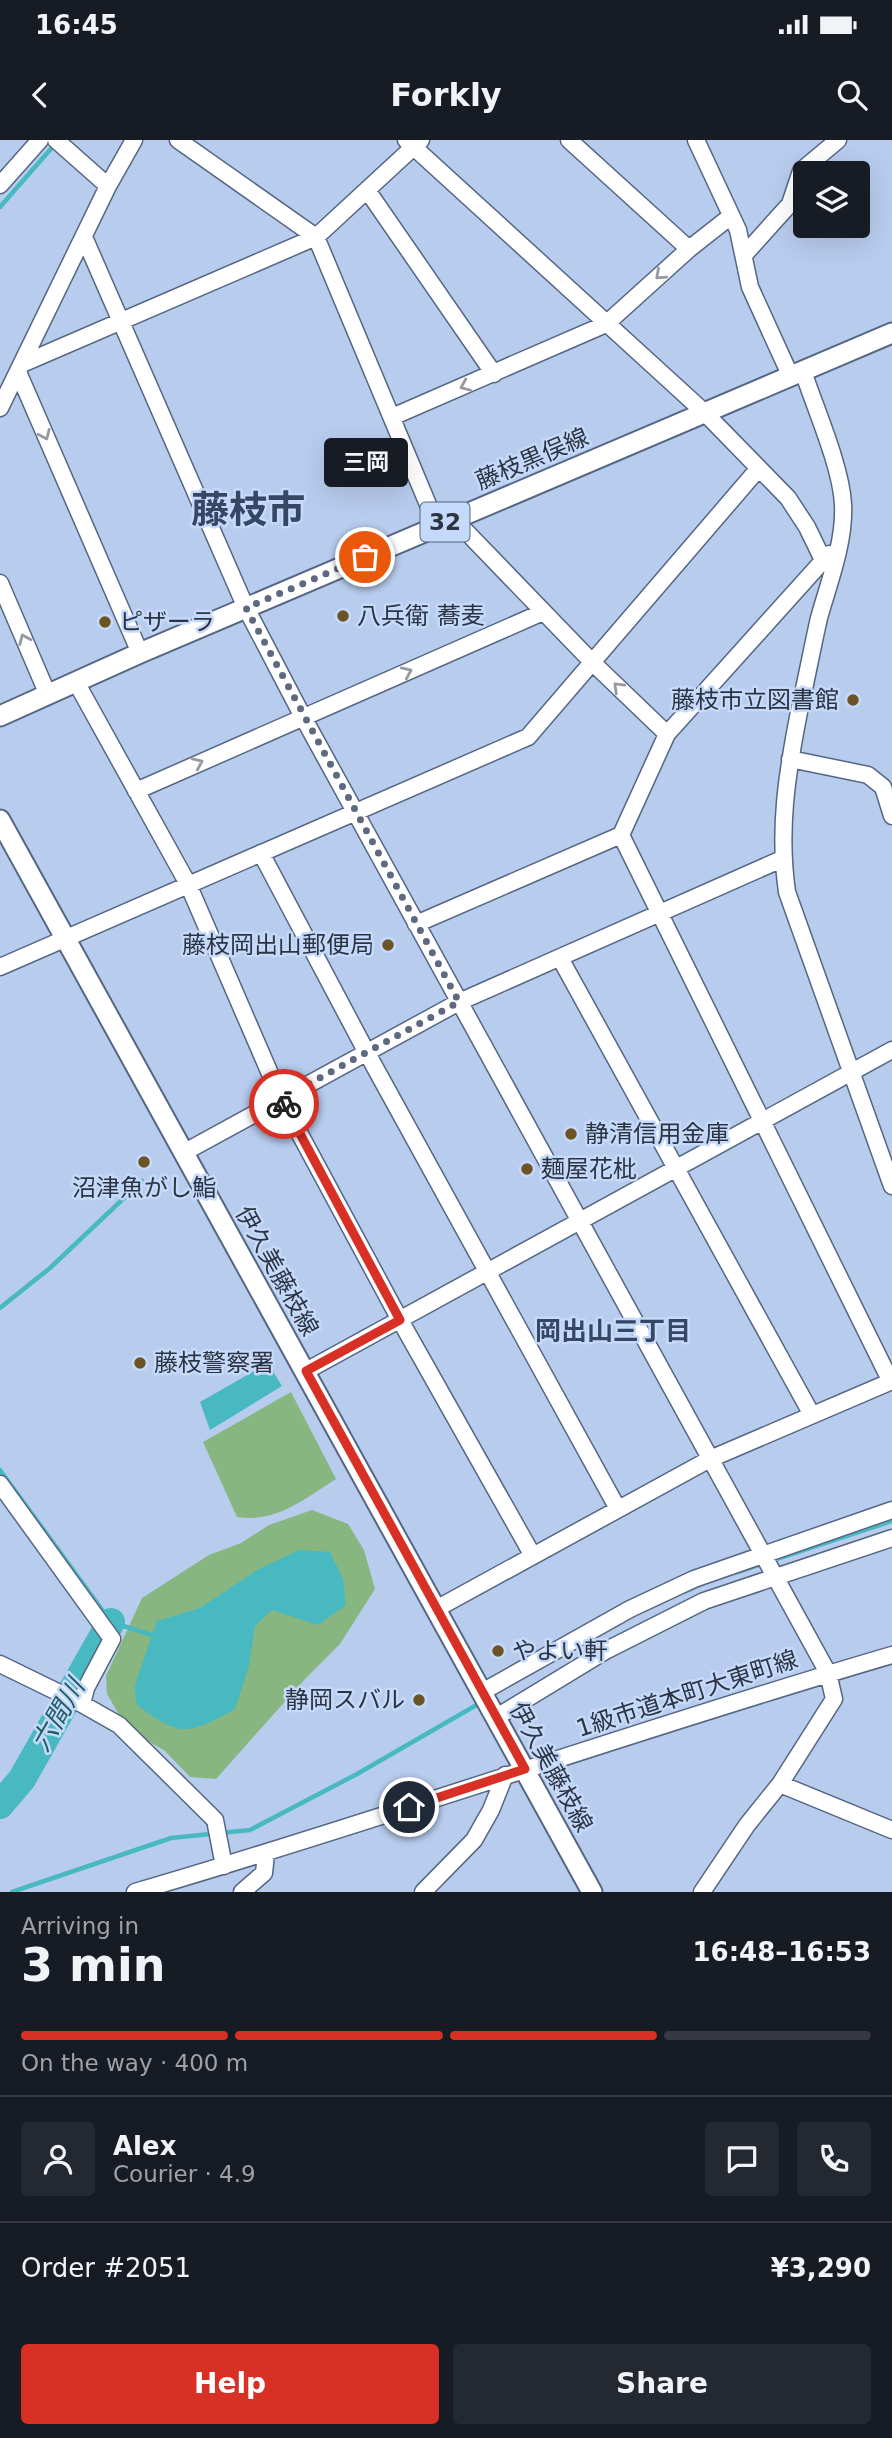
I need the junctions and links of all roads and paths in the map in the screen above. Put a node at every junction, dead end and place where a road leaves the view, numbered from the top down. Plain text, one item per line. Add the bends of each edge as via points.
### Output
1 (40, 140) edge
2 (134, 140) edge
3 (569, 140) edge
4 (696, 140) edge
5 (838, 140) edge
6 (182, 141) edge
7 (414, 142) edge
8 (61, 144) edge
9 (0, 185) edge
10 (108, 186) junction
11 (367, 190) junction
12 (732, 216) junction
13 (84, 237) junction
14 (316, 237) junction
15 (689, 249) junction
16 (744, 255) junction
17 (119, 323) junction
18 (606, 324) junction
19 (892, 333) edge
20 (20, 368) junction
21 (494, 374) junction
22 (797, 374) junction
23 (0, 408) edge
24 (705, 412) junction
25 (392, 416) junction
26 (759, 468) junction
27 (446, 522) junction
28 (838, 544) junction
29 (823, 560) junction
30 (0, 583) edge
31 (246, 608) junction
32 (543, 612) junction
33 (140, 653) junction
34 (593, 663) junction
35 (76, 682) junction
36 (48, 695) junction
37 (0, 716) edge
38 (303, 717) junction
39 (667, 734) junction
40 (790, 759) junction
41 (136, 791) junction
42 (357, 812) junction
43 (892, 816) edge
44 (0, 821) edge
45 (621, 835) junction
46 (261, 853) junction
47 (782, 859) junction
48 (188, 884) junction
49 (660, 914) junction
50 (416, 924) junction
51 (65, 938) junction
52 (560, 958) junction
53 (0, 967) edge
54 (459, 1002) junction
55 (892, 1050) edge
56 (368, 1053) junction
57 (850, 1072) junction
58 (281, 1099) junction
59 (762, 1121) junction
60 (183, 1153) junction
61 (677, 1168) junction
62 (892, 1186) edge
63 (581, 1222) junction
64 (488, 1272) junction
65 (400, 1320) junction
66 (306, 1371) junction
67 (891, 1382) edge
68 (812, 1415) junction
69 (710, 1459) junction
70 (0, 1484) edge
71 (618, 1509) junction
72 (892, 1510) edge
73 (892, 1538) edge
74 (533, 1556) junction
75 (763, 1556) junction
76 (775, 1577) junction
77 (436, 1609) junction
78 (892, 1654) edge
79 (0, 1664) edge
80 (828, 1674) junction
81 (482, 1693) junction
82 (82, 1704) junction
83 (494, 1716) junction
84 (525, 1769) junction
85 (505, 1775) junction
86 (780, 1784) junction
87 (892, 1830) edge
88 (266, 1854) junction
89 (224, 1866) junction
90 (135, 1892) edge
91 (242, 1892) edge
92 (423, 1892) edge
93 (592, 1892) edge
94 (702, 1892) edge

1 - 9 street
2 - 10 street
3 - 15 street
4 - 12 street
5 - 16 street via 801,171 790,204
6 - 14 street
7 - 11 street
7 - 18 street
8 - 10 street
10 - 13 street
11 - 14 street
11 - 21 street
12 - 15 street
12 - 16 street
13 - 17 street
13 - 20 street
14 - 17 street
14 - 25 street
15 -> 18 street
16 - 22 street via 750,287
17 - 20 street
17 - 31 street
18 - 21 street
18 - 24 street
19 - 22 main road, 藤枝黒俣線 / 32
20 - 23 street
20 -> 33 street
21 -> 25 street
22 - 24 main road, 藤枝黒俣線 / 32
22 - 28 street via 836,469 843,501
24 - 26 street
24 - 27 main road, 藤枝黒俣線 / 32
25 - 27 street
26 - 29 street via 788,498
26 - 34 street
27 - 31 main road, 藤枝黒俣線 / 32
27 - 32 street
28 - 29 street
28 - 40 street
29 - 39 street
36 -> 30 street
31 - 33 main road, 藤枝黒俣線 / 32
31 - 38 street
32 - 34 street
38 -> 32 street
33 - 35 main road, 藤枝黒俣線 / 32
39 -> 34 street
34 - 42 street via 528,737
35 - 36 main road, 藤枝黒俣線 / 32
35 - 41 street
36 - 37 main road, 藤枝黒俣線 / 32
41 -> 38 street
38 - 42 street
39 - 45 street
40 - 43 street via 868,775 883,788
40 - 47 street
41 - 48 street
42 - 46 street
42 - 50 street
44 - 51 main road, 伊久美藤枝線
45 - 49 street
45 - 50 street
46 - 48 street
46 - 56 street
47 - 49 street
47 - 57 street via 787,892
48 - 51 street
48 - 58 street
49 - 52 street
49 - 59 street
50 - 54 street
51 - 53 street
51 - 60 main road, 伊久美藤枝線
52 - 54 street
52 - 61 street
54 - 56 street
54 - 63 street
55 - 57 street
56 - 58 street
56 - 64 street
57 - 59 street
57 - 62 street
58 - 60 street
58 - 65 street
59 - 61 street
59 - 67 street
60 - 66 main road, 伊久美藤枝線
61 - 63 street
61 - 68 street
63 - 64 street
63 - 69 street
64 - 65 street
64 - 71 street
65 - 66 street
65 - 74 street
66 - 77 main road, 伊久美藤枝線
67 - 68 street
68 - 69 street
69 - 71 street
69 - 75 street
70 - 82 street via 112,1639
71 - 74 street
72 - 75 street
73 - 76 street
74 - 77 street
75 - 76 street
75 - 81 street via 694,1579 630,1609
76 - 80 street
76 - 83 street via 704,1601 655,1625
77 - 81 main road, 伊久美藤枝線
78 - 80 street, 1級市道本町大東町線
79 - 82 street
80 - 84 street, 1級市道本町大東町線
80 - 86 street via 834,1699
81 - 83 main road, 伊久美藤枝線
82 - 89 street via 120,1726 215,1820
83 - 84 main road, 伊久美藤枝線
84 - 85 street, 1級市道本町大東町線
84 - 93 main road, 伊久美藤枝線
85 - 88 street, 1級市道本町大東町線
85 - 92 street via 474,1840
86 - 87 street
86 - 94 street
88 - 89 street, 1級市道本町大東町線
88 - 91 street via 264,1873
89 - 90 street, 1級市道本町大東町線

